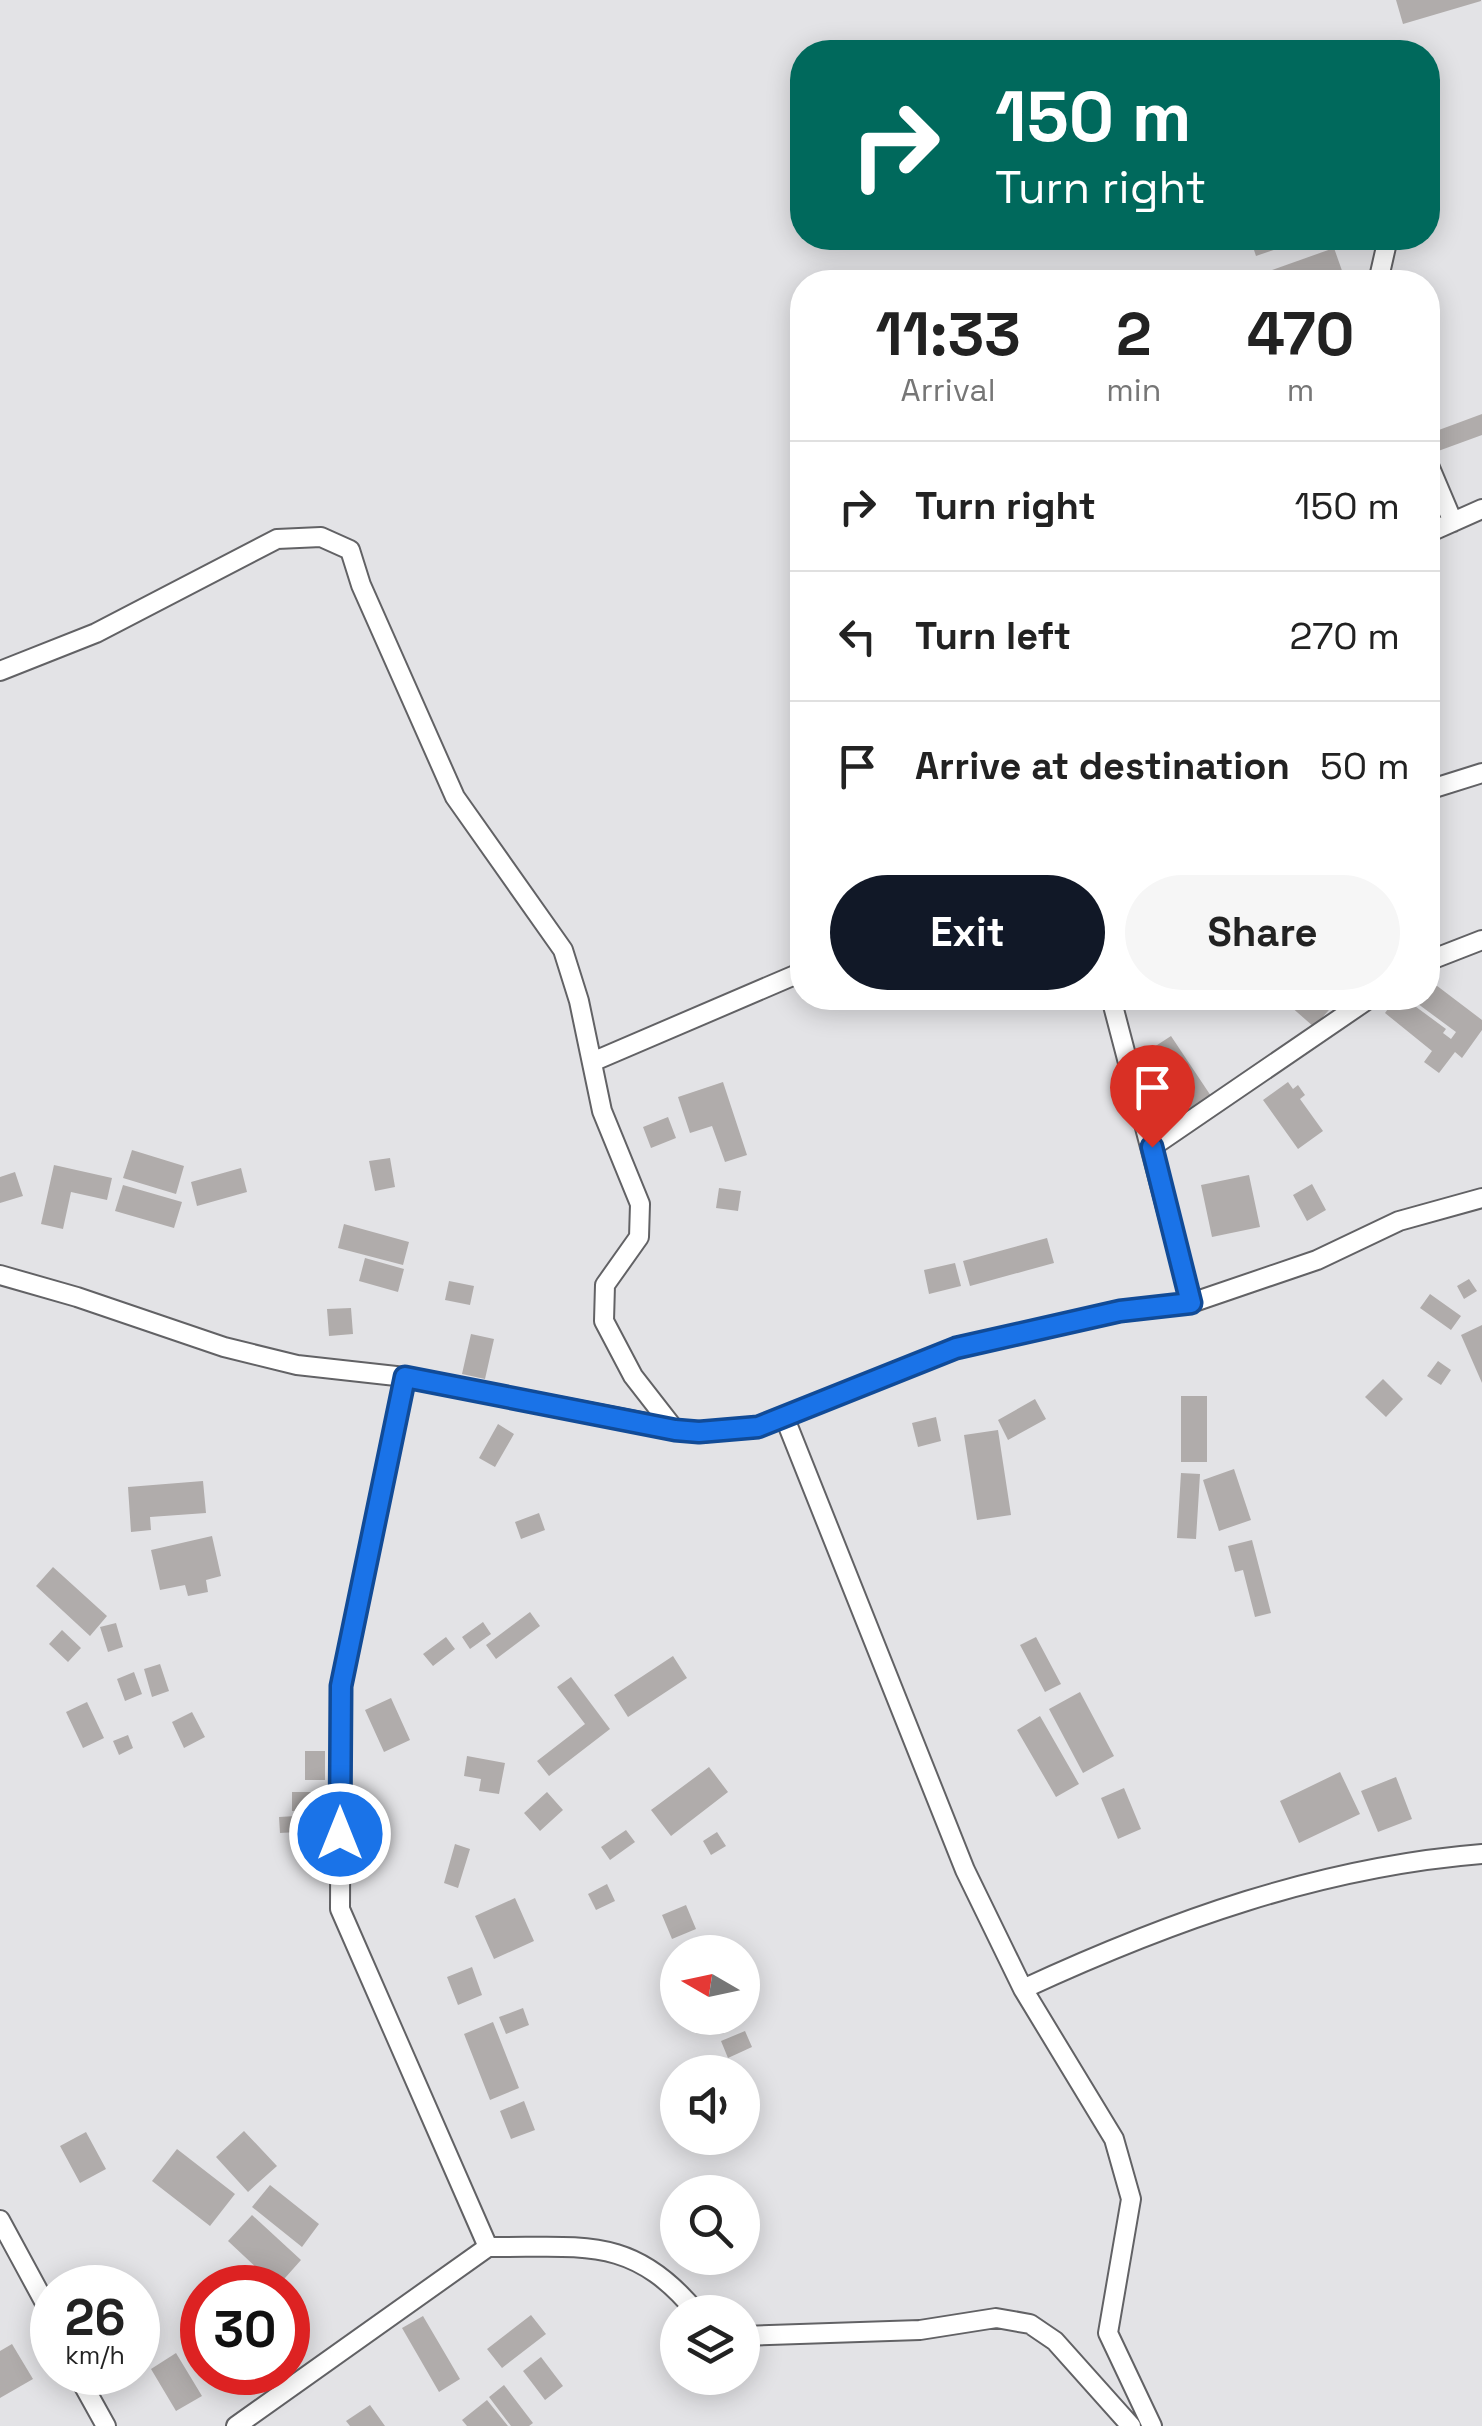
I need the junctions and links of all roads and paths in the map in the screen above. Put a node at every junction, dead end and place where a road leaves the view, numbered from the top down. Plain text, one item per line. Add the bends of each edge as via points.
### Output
1 (1440, 491) edge
2 (1482, 508) edge
3 (1453, 522) junction
4 (1440, 528) edge
5 (0, 671) edge
6 (1482, 773) edge
7 (1440, 786) edge
8 (1482, 940) edge
9 (1440, 956) edge
10 (790, 977) edge
11 (1113, 1010) edge
12 (1352, 1010) edge
13 (592, 1062) junction
14 (1152, 1147) junction
15 (1482, 1198) edge
16 (0, 1276) edge
17 (1191, 1303) junction
18 (405, 1377) junction
19 (784, 1416) junction
20 (675, 1430) junction
21 (1482, 1854) edge
22 (1024, 1988) junction
23 (0, 2220) edge
24 (488, 2248) junction
25 (30, 2275) edge
26 (682, 2295) edge
27 (760, 2335) edge
28 (89, 2395) edge
29 (106, 2426) edge
30 (236, 2426) edge
31 (1131, 2426) edge
32 (1152, 2426) edge

1 - 3 street
2 - 3 street
3 - 4 street
5 - 13 street via 96,633 277,539 338,540 350,550 455,796 562,950
6 - 7 street
8 - 9 street
10 - 13 street
11 - 14 street
12 - 14 street
13 - 20 street via 602,1111 642,1220 640,1237 605,1285 604,1321 632,1376
14 - 17 street
15 - 17 street via 1399,1221 1318,1260
16 - 18 street via 224,1348
17 - 19 street via 1120,1311 956,1348
18 - 20 street
18 - 24 street via 341,1686 340,1909
19 - 20 street via 734,1430
19 - 22 street via 965,1870
21 - 22 street via 1276,1890 1119,1944
22 - 32 street via 1114,2139 1129,2180 1132,2198 1108,2333
23 - 25 street
24 - 26 street via 611,2250 669,2280
24 - 30 street
27 - 31 street via 920,2330 996,2318 1030,2324 1055,2341
28 - 29 street

